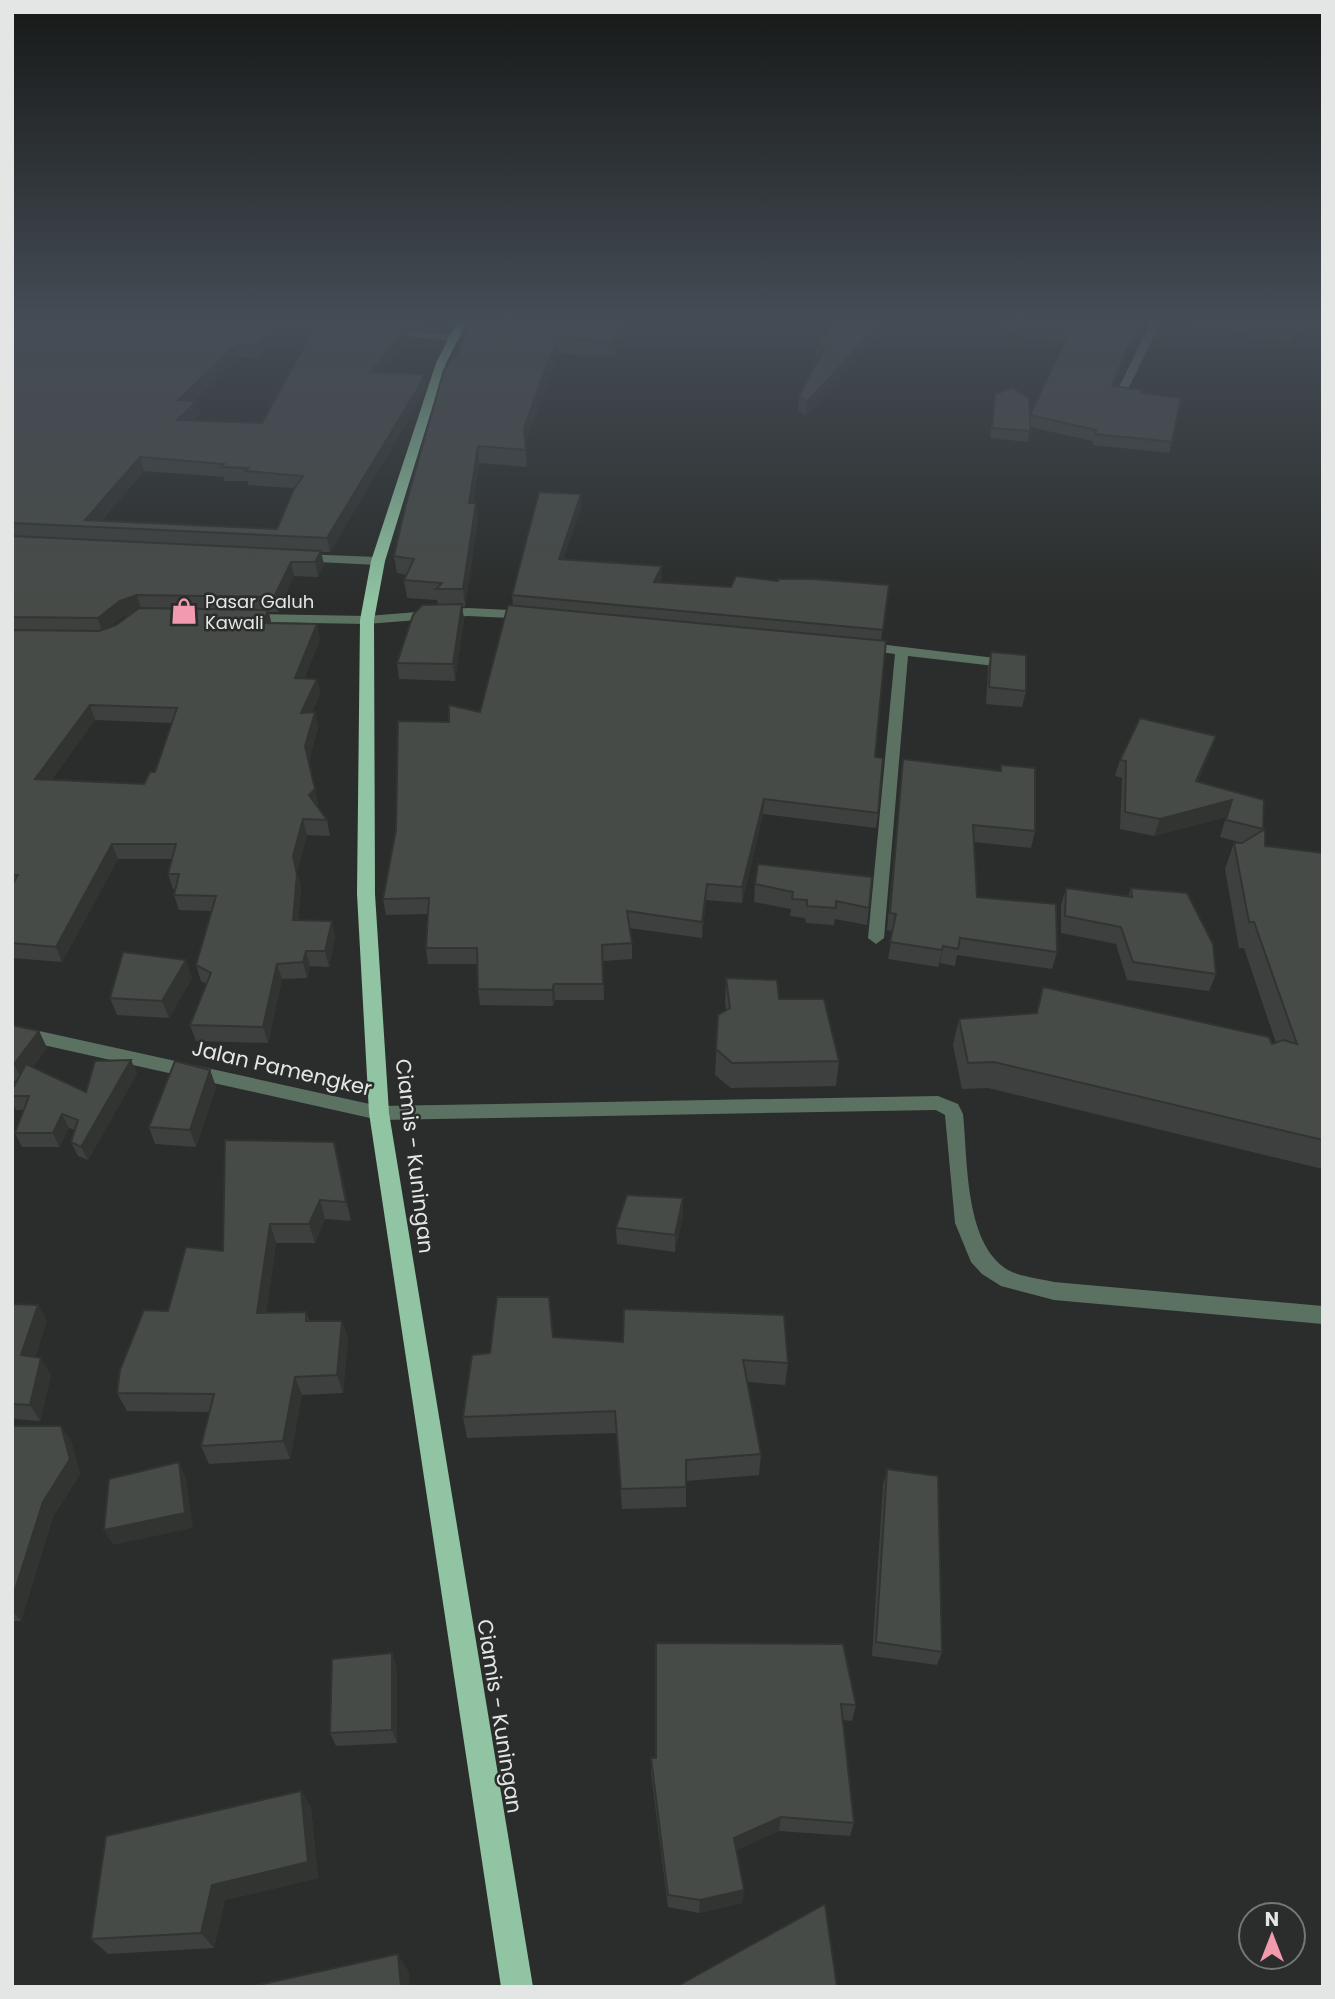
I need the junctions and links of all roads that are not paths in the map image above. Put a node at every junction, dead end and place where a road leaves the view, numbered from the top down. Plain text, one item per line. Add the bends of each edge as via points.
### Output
1 (424, 415) edge
2 (281, 557) edge
3 (378, 561) junction
4 (231, 617) edge
5 (546, 617) edge
6 (367, 620) junction
7 (850, 645) edge
8 (902, 651) junction
9 (1014, 664) edge
10 (876, 938) dead end
11 (12, 1031) edge
12 (379, 1113) junction
13 (1323, 1315) edge
14 (517, 1987) edge

1 - 3 highway, Ciamis - Kuningan
2 - 3 street
3 - 6 highway, Ciamis - Kuningan
4 - 6 street
5 - 6 street via 468,612
6 - 12 highway, Ciamis - Kuningan via 366,894
7 - 8 street
8 - 9 street
8 - 10 street
11 - 12 street, Jalan Pamengker
12 - 13 street, Jalan Pamengker via 939,1103 954,1114 965,1223 971,1241 989,1268 1008,1280 1054,1291
12 - 14 highway, Ciamis - Kuningan

